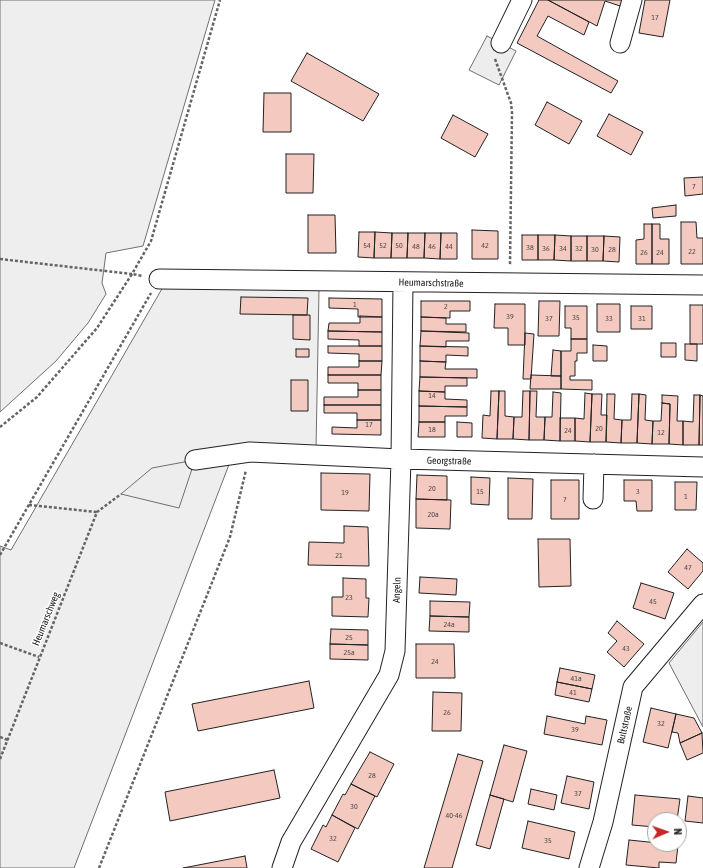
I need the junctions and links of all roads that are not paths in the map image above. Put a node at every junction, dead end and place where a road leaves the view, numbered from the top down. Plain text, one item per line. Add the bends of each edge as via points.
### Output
1 (522, 0) edge
2 (632, 0) edge
3 (500, 43) road end
4 (620, 43) dead end
5 (159, 279) road end
6 (403, 282) junction
7 (703, 285) edge
8 (401, 459) junction
9 (195, 460) dead end
10 (594, 464) junction
11 (703, 467) edge
12 (593, 499) dead end
13 (703, 604) edge
14 (282, 868) edge
15 (589, 868) edge

1 - 3 street
2 - 4 street
5 - 6 street, Heumarschstraße
6 - 7 street, Heumarschstraße
6 - 8 street, Angeln
8 - 9 street, Georgstraße via 250,452
8 - 10 street, Georgstraße
8 - 14 street, Angeln via 395,651 389,675 291,842
10 - 11 street, Georgstraße
10 - 12 street
13 - 15 street, Bultstraße via 633,687 603,822

